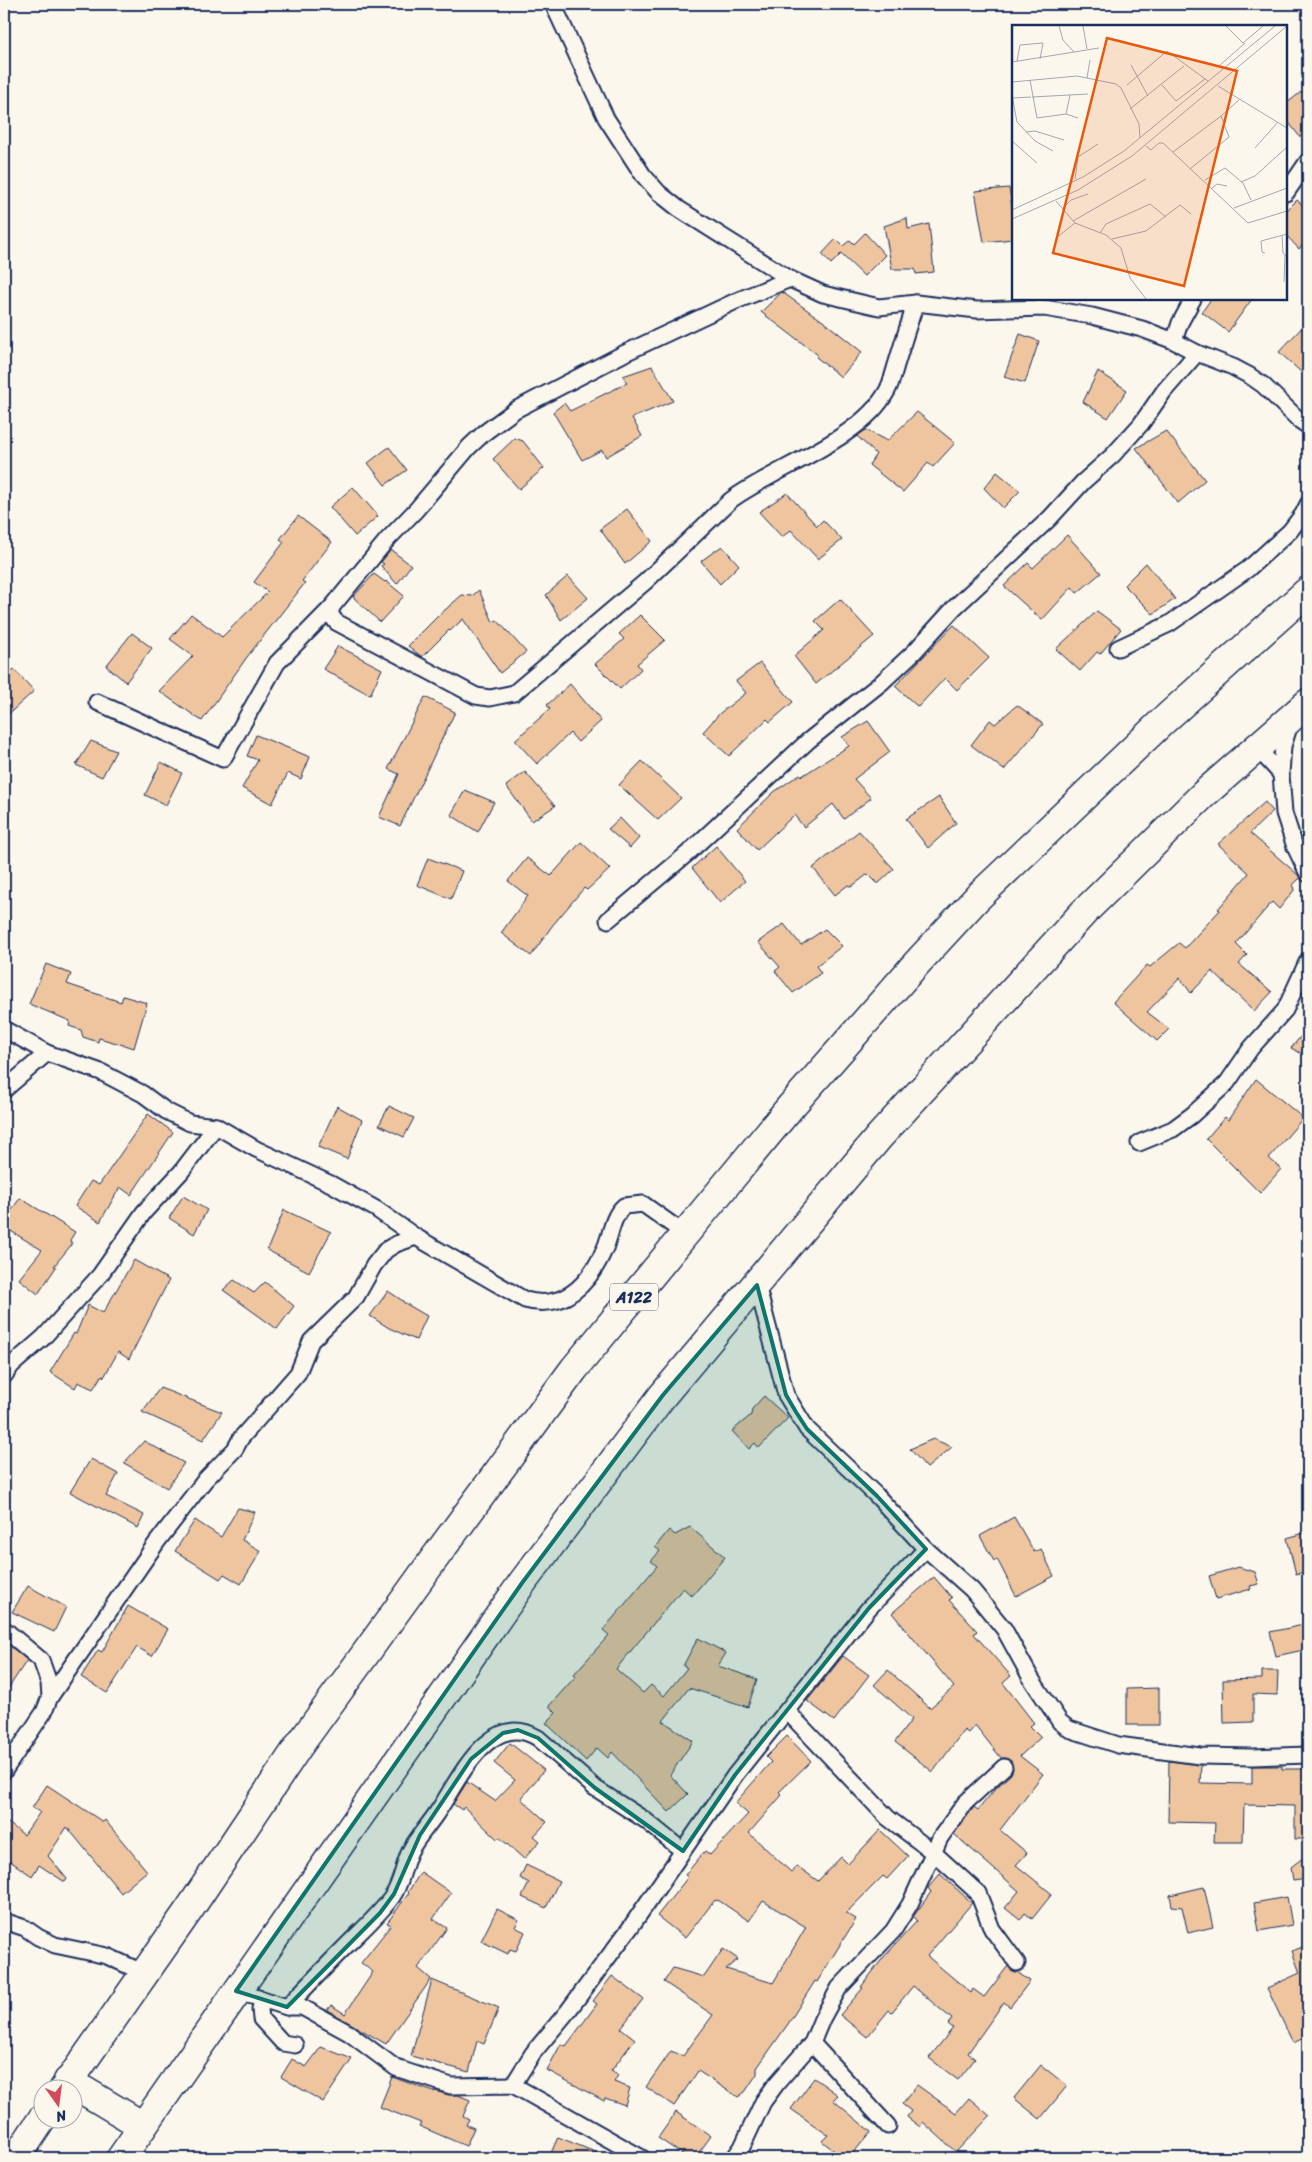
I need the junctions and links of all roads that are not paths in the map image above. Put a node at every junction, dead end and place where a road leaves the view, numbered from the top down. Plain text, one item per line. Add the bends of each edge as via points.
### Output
1 (552, 4) edge
2 (1308, 161) edge
3 (1287, 192) edge
4 (790, 279) junction
5 (1192, 300) edge
6 (916, 303) junction
7 (1174, 341) junction
8 (1197, 354) junction
9 (1308, 426) edge
10 (1308, 504) edge
11 (1308, 592) edge
12 (331, 608) junction
13 (1118, 648) dead end
14 (97, 702) dead end
15 (1301, 709) edge
16 (1257, 748) junction
17 (1281, 774) junction
18 (1308, 874) edge
19 (608, 920) dead end
20 (1308, 960) edge
21 (4, 1029) edge
22 (47, 1053) junction
23 (4, 1090) edge
24 (216, 1126) junction
25 (1139, 1143) dead end
26 (685, 1234) junction
27 (416, 1237) junction
28 (756, 1284) junction
29 (4, 1376) edge
30 (926, 1549) junction
31 (4, 1629) edge
32 (50, 1697) junction
33 (788, 1710) junction
34 (1308, 1755) edge
35 (1004, 1767) dead end
36 (4, 1771) edge
37 (683, 1850) junction
38 (934, 1853) junction
39 (4, 1921) edge
40 (1017, 1963) dead end
41 (144, 1974) junction
42 (236, 1991) junction
43 (263, 2000) junction
44 (287, 2007) junction
45 (812, 2044) junction
46 (295, 2045) dead end
47 (69, 2080) edge
48 (512, 2086) junction
49 (82, 2094) edge
50 (143, 2126) junction
51 (888, 2126) dead end
52 (35, 2130) edge
53 (16, 2158) edge
54 (120, 2158) edge
55 (642, 2158) edge
56 (734, 2158) edge

1 - 4 street via 606,118 643,175 679,209
2 - 3 street
4 - 6 street via 823,294 879,308
4 - 12 street via 625,353 515,410 469,447
5 - 7 street
6 - 7 street via 977,310 1064,310 1142,329
6 - 12 street via 887,391 872,410 833,441 746,488 645,582 514,693 490,698 476,696 336,622
7 - 8 street
8 - 9 street via 1250,376
8 - 19 street via 1113,455 954,608 914,652 881,683 808,741 688,853
10 - 13 street via 1290,531 1248,570 1169,624
11 - 26 highway, A122 via 1163,720 977,898 917,962
12 - 14 street via 277,663 223,759
15 - 16 highway
15 - 17 street via 1283,746
16 - 17 street
16 - 28 highway via 1204,794 1085,911 879,1137
17 - 18 street via 1284,813
20 - 25 street via 1285,1010 1250,1048 1227,1083 1172,1129
21 - 22 street
22 - 23 street
22 - 24 street via 101,1072 190,1123
24 - 27 street via 256,1149 331,1184
24 - 29 street via 144,1212 100,1275
26 - 27 street via 643,1204 624,1206 614,1221 605,1248 582,1284 570,1295 550,1303 525,1300
26 - 41 highway, A122 via 574,1369 434,1559 298,1747
27 - 32 street via 386,1250 356,1297 312,1342 298,1374 205,1480 157,1542
28 - 30 street via 786,1395 796,1412 807,1429 878,1496
28 - 42 highway via 663,1395 522,1583
30 - 33 street via 869,1608
30 - 34 street via 972,1590 1004,1629 1032,1680 1060,1722 1069,1729 1118,1745 1200,1756
31 - 32 street via 41,1660
32 - 36 street via 44,1712
33 - 37 street via 735,1775
33 - 38 street via 888,1818
35 - 38 street via 965,1803 940,1838
37 - 44 street via 645,1820 595,1788 538,1738 518,1730 503,1733 489,1740 471,1759 416,1841 394,1894 380,1913
37 - 48 street via 630,1928 533,2053
38 - 40 street via 978,1893 992,1929
38 - 45 street via 893,1931 839,1988
39 - 41 street via 25,1928 55,1945 107,1956
41 - 47 highway, A122
42 - 43 street
42 - 50 highway
43 - 44 street
43 - 46 street via 261,2020 283,2043
44 - 48 street via 302,2007 349,2033 396,2068 451,2086
45 - 51 street
45 - 56 street via 763,2102 742,2148
48 - 55 street
49 - 50 highway
50 - 54 highway
52 - 53 highway

